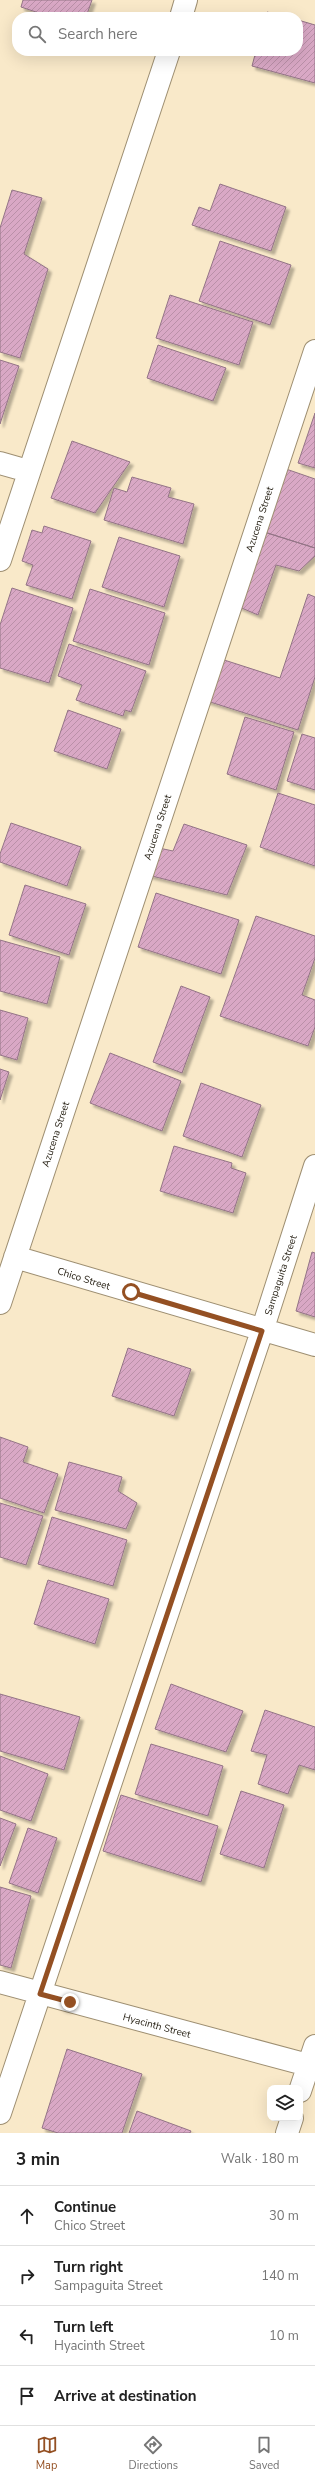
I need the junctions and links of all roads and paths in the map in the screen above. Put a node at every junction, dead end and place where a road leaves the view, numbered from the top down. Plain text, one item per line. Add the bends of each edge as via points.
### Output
1 (186, 0) edge
2 (182, 12) edge
3 (167, 56) edge
4 (314, 356) edge
5 (0, 463) edge
6 (28, 472) junction
7 (0, 560) edge
8 (315, 1166) edge
9 (14, 1257) junction
10 (0, 1303) edge
11 (262, 1331) junction
12 (315, 1345) edge
13 (0, 1982) edge
14 (40, 1994) junction
15 (313, 2059) edge
16 (302, 2085) edge
17 (0, 2112) edge
18 (291, 2121) edge
19 (287, 2133) edge

1 - 2 street
3 - 6 street
4 - 9 street, Azucena Street
5 - 6 street
6 - 7 street
8 - 11 street, Sampaguita Street
9 - 10 street, Azucena Street
9 - 11 street, Chico Street
11 - 12 street, Chico Street
11 - 14 street, Sampaguita Street
13 - 14 street, Hyacinth Street
14 - 15 street, Hyacinth Street
14 - 17 street, Sampaguita Street
15 - 16 street
18 - 19 street

